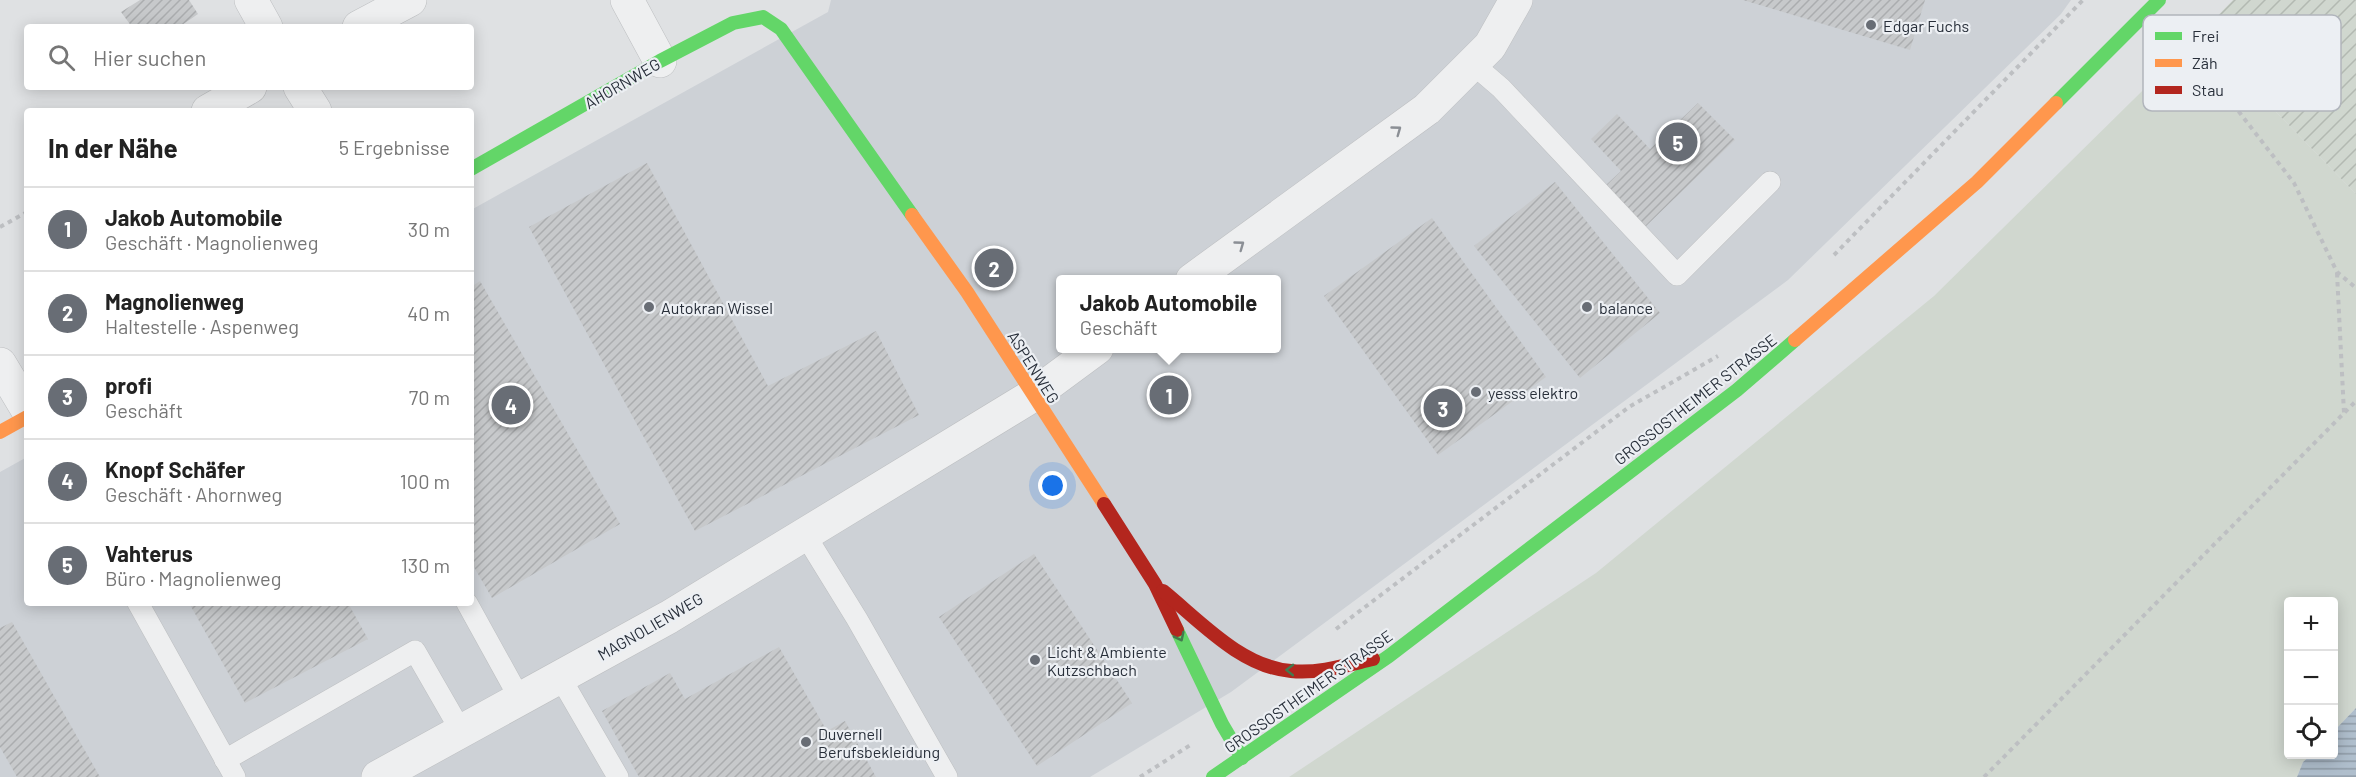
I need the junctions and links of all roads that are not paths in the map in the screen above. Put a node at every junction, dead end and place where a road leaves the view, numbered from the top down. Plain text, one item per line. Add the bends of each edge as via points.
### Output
1 (251, 0) edge
2 (410, 0) edge
3 (627, 0) edge
4 (1516, 0) edge
5 (2157, 2) edge
6 (766, 9) edge
7 (2144, 15) edge
8 (2143, 16) edge
9 (264, 24) edge
10 (365, 24) edge
11 (660, 61) junction
12 (1473, 63) junction
13 (245, 90) edge
14 (302, 90) edge
15 (213, 108) edge
16 (313, 108) edge
17 (474, 167) edge
18 (1770, 182) dead end
19 (1198, 275) edge
20 (1090, 353) edge
21 (0, 364) edge
22 (1032, 396) junction
23 (24, 404) edge
24 (24, 419) edge
25 (0, 432) edge
26 (804, 533) junction
27 (1155, 584) junction
28 (140, 606) edge
29 (469, 606) edge
30 (1389, 656) junction
31 (560, 677) junction
32 (520, 699) junction
33 (461, 731) junction
34 (1242, 758) junction
35 (230, 768) edge
36 (378, 777) edge
37 (618, 777) edge
38 (946, 777) edge
39 (1213, 777) edge

1 - 9 street
2 - 10 street
3 - 11 street
4 - 12 street via 1490,46
5 - 7 street, GROSSOSTHEIMER STRASSE
6 - 11 street, AHORNWEG
6 - 22 street, ASPENWEG via 956,276
8 - 30 street, GROSSOSTHEIMER STRASSE via 1977,182 1777,357
11 - 17 street, AHORNWEG
12 - 18 lane via 1677,275
19 -> 12 street via 1426,109
13 - 15 street
14 - 16 street
20 - 22 street, MAGNOLIENWEG
21 - 23 street
22 - 26 street, MAGNOLIENWEG
22 - 27 street, ASPENWEG
24 - 25 street
26 - 31 street, MAGNOLIENWEG
26 - 38 lane
30 -> 27 street via 1324,670 1282,671 1238,652
27 -> 34 street, ASPENWEG
28 - 35 lane
29 - 32 lane
30 - 34 street, GROSSOSTHEIMER STRASSE
31 - 32 street, MAGNOLIENWEG
31 - 37 lane
32 - 33 street, MAGNOLIENWEG
33 - 35 lane via 416,651
33 - 36 street, MAGNOLIENWEG
34 - 39 street, GROSSOSTHEIMER STRASSE

